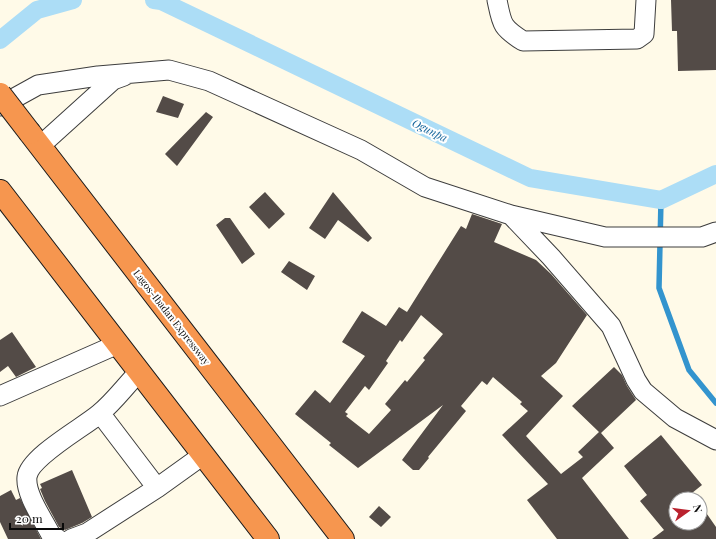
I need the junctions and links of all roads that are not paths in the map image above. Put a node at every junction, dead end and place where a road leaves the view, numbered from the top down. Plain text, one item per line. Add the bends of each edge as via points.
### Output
1 (497, 0) edge
2 (646, 0) edge
3 (132, 73) junction
4 (0, 94) edge
5 (0, 106) edge
6 (35, 140) junction
7 (0, 191) edge
8 (511, 215) junction
9 (716, 232) edge
10 (118, 344) junction
11 (139, 372) junction
12 (0, 396) edge
13 (100, 413) junction
14 (716, 440) edge
15 (203, 454) junction
16 (157, 488) junction
17 (58, 539) edge
18 (71, 539) edge
19 (268, 539) edge
20 (343, 539) edge

1 - 2 street via 502,24 523,41 637,39 644,34
3 - 5 street via 38,85
3 - 6 street via 113,80
3 - 8 street via 169,70 209,81 361,150 425,187
4 - 6 highway, Lagos-Ibadan Expressway, bridge
6 - 20 highway, Lagos-Ibadan Expressway
7 - 10 highway
8 - 9 street via 605,237 702,236
8 - 14 street via 611,326 643,391 675,418
10 - 11 highway
10 - 12 street
11 - 13 street
11 - 15 highway
13 - 16 street
13 - 17 street via 34,462 27,476 28,490 51,535
15 - 16 street
15 - 19 highway
16 - 18 street via 87,533

